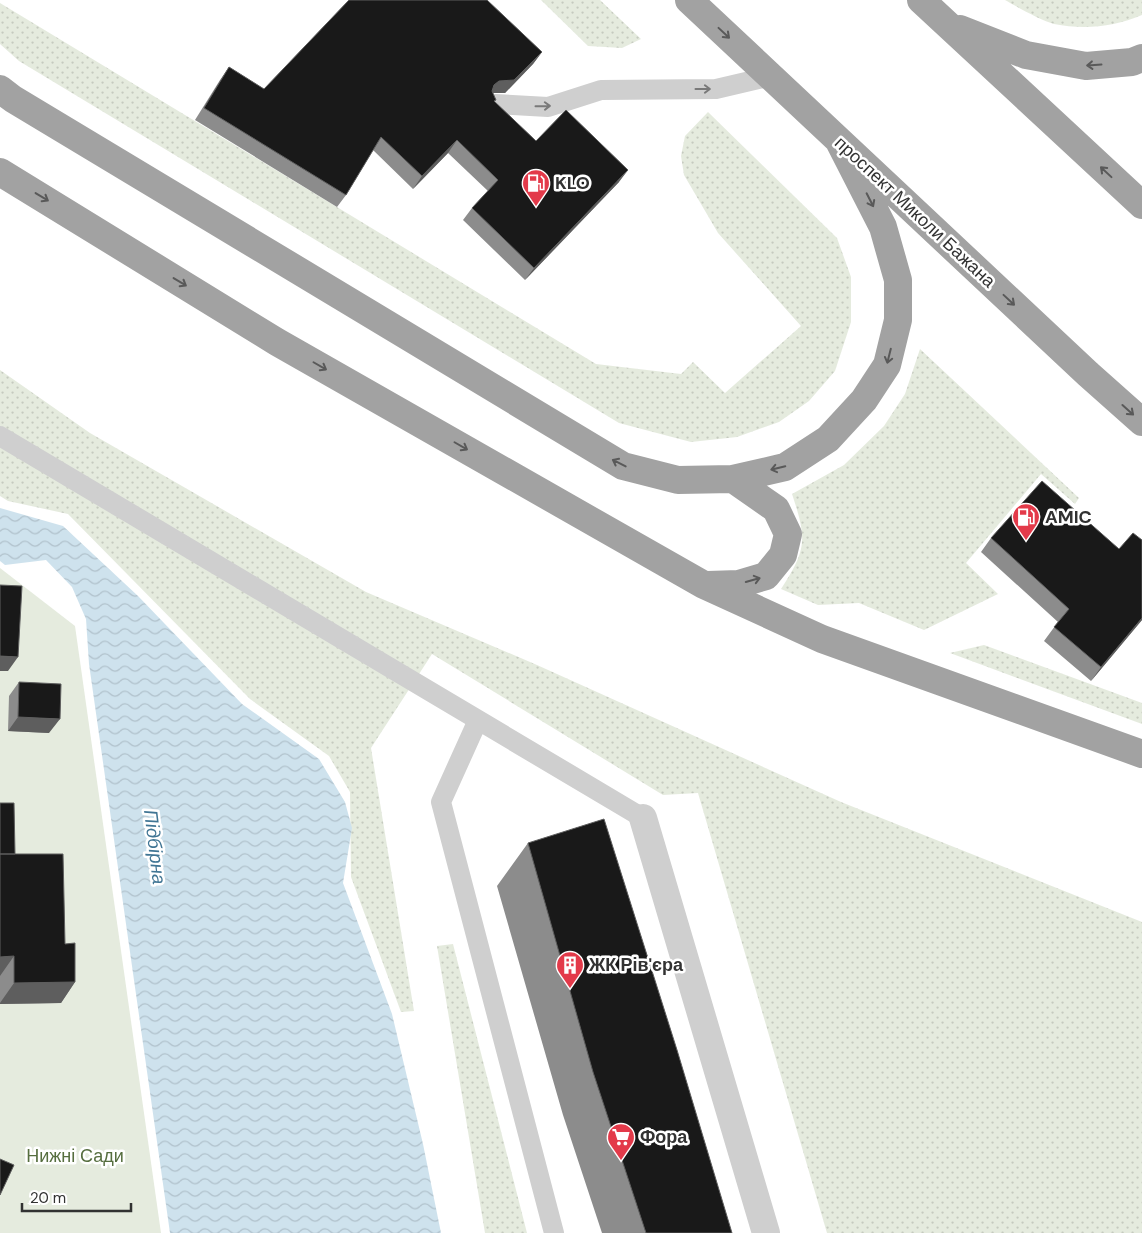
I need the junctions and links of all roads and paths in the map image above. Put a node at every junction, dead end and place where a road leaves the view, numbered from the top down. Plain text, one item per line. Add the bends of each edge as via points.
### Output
1 (688, 0) edge
2 (921, 0) edge
3 (946, 23) junction
4 (1142, 58) edge
5 (772, 76) junction
6 (0, 89) edge
7 (495, 104) edge
8 (839, 142) junction
9 (0, 172) edge
10 (1142, 205) edge
11 (1142, 422) edge
12 (0, 436) edge
13 (733, 479) junction
14 (704, 584) junction
15 (478, 720) junction
16 (1142, 754) edge
17 (643, 818) joint
18 (554, 1233) edge
19 (766, 1233) edge

1 -> 5 highway, проспект Миколи Бажана
2 - 3 highway
4 -> 3 highway via 1132,62 1086,66 1026,55
10 -> 3 highway
7 -> 5 lane via 548,107 601,90 716,89
5 - 8 highway, проспект Миколи Бажана
13 -> 6 highway via 678,480 623,466
8 -> 11 highway, проспект Миколи Бажана
8 -> 13 highway via 883,227 898,280 898,320 887,365 864,400 828,439 785,467
9 -> 14 highway via 277,342
12 - 15 lane
14 -> 13 highway via 739,584 766,576 783,555 788,534 776,509
14 - 16 highway via 822,639
15 - 17 lane
15 - 18 lane via 441,802
17 - 19 street

